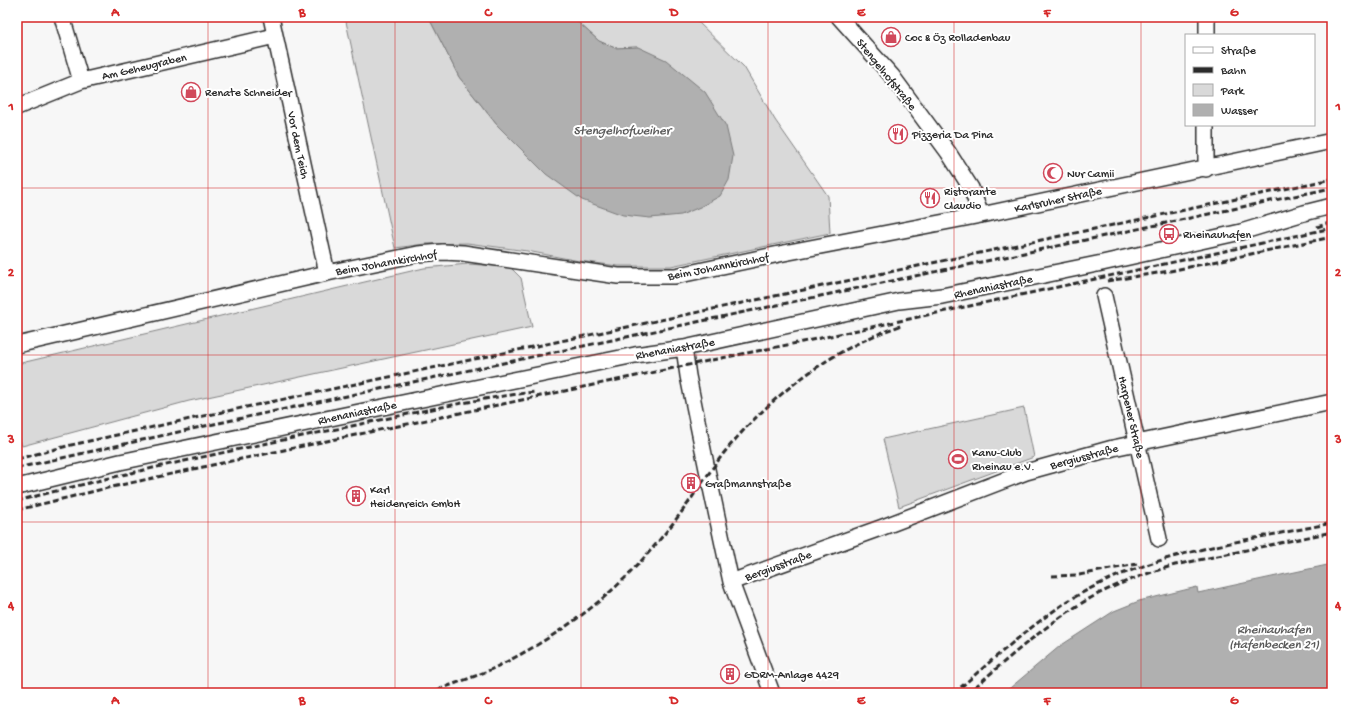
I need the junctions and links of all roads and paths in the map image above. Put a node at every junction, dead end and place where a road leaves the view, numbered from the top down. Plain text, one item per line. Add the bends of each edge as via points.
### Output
1 (62, 17) edge
2 (271, 17) edge
3 (839, 17) edge
4 (1207, 17) edge
5 (1207, 34) edge
6 (275, 36) junction
7 (82, 81) junction
8 (17, 107) edge
9 (1206, 126) edge
10 (1332, 141) edge
11 (1206, 169) junction
12 (1332, 206) edge
13 (982, 215) junction
14 (784, 253) joint
15 (327, 273) junction
16 (1104, 296) dead end
17 (17, 345) edge
18 (684, 348) junction
19 (1332, 402) edge
20 (1138, 442) junction
21 (17, 488) edge
22 (1159, 539) dead end
23 (731, 582) junction
24 (772, 693) edge

1 - 7 street
2 - 6 street, Vor dem Teich
3 - 13 street, Stengelhofstraße via 892,76 948,152 971,188
4 - 5 street
6 - 7 street, Am Geheugraben
6 - 15 street, Vor dem Teich
7 - 8 street, Am Geheugraben
9 - 11 street
10 - 11 street, Karlsruher Straße
11 - 13 street, Karlsruher Straße
12 - 18 street, Rhenaniastraße via 1241,232 1149,253 942,296 899,301
13 - 14 street, Karlsruher Straße
14 - 15 street, Beim Johannkirchhof via 675,276 618,276 443,252 418,254
15 - 17 street, Beim Johannkirchhof
16 - 20 street, Harpener Straße
18 - 21 street, Rhenaniastraße via 635,355 314,421 120,462
18 - 23 street
19 - 20 street, Bergiusstraße
20 - 22 street, Harpener Straße
20 - 23 street, Bergiusstraße via 1026,472
23 - 24 street

